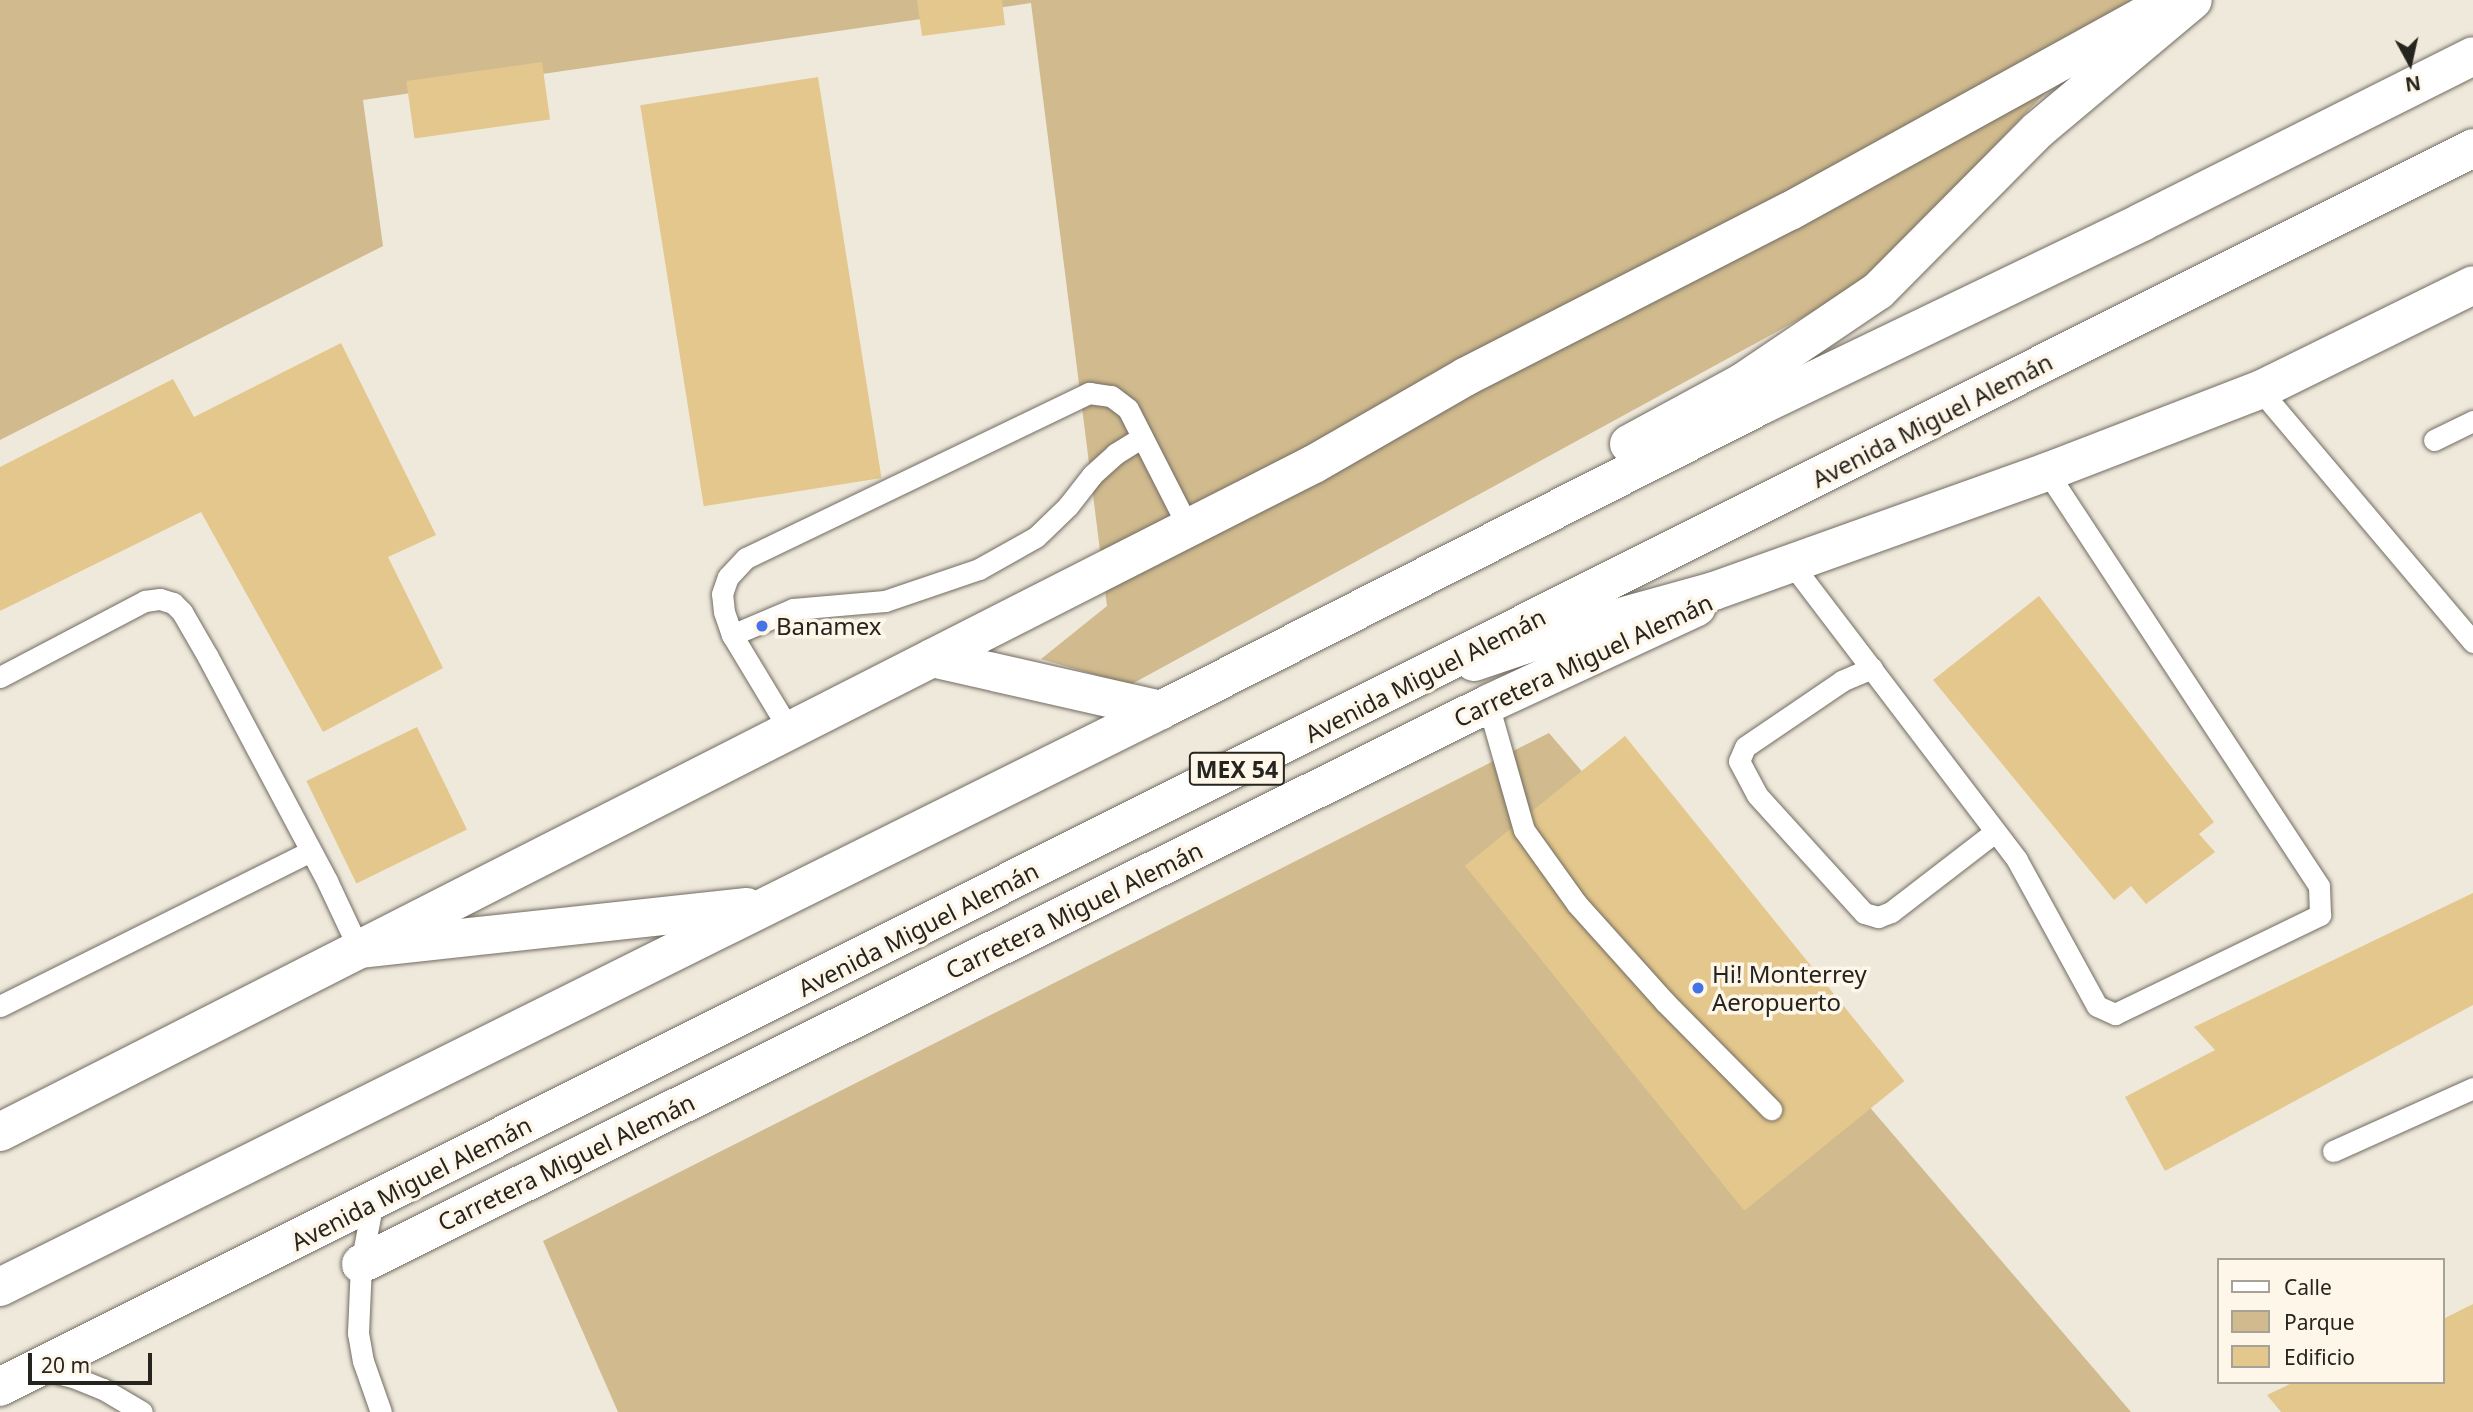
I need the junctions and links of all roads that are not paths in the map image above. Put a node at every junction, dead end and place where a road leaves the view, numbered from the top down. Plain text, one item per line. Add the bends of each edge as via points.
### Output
1 (2173, 0) edge
2 (2193, 0) edge
3 (2473, 56) edge
4 (2473, 148) edge
5 (2473, 285) edge
6 (2260, 390) junction
7 (2473, 421) edge
8 (1142, 437) junction
9 (2434, 440) dead end
10 (2047, 472) junction
11 (1188, 527) junction
12 (1791, 563) junction
13 (1334, 624) junction
14 (732, 635) junction
15 (2473, 642) edge
16 (932, 658) junction
17 (1871, 668) junction
18 (0, 677) edge
19 (1409, 683) junction
20 (1488, 704) junction
21 (1161, 710) junction
22 (790, 731) junction
23 (1995, 832) junction
24 (312, 851) junction
25 (774, 904) junction
26 (359, 949) junction
27 (0, 1006) edge
28 (2473, 1088) edge
29 (1770, 1109) dead end
30 (1, 1129) edge
31 (2333, 1151) dead end
32 (373, 1201) junction
33 (361, 1264) junction
34 (0, 1287) edge
35 (16, 1379) edge
36 (142, 1412) edge
37 (381, 1412) edge

1 - 11 main road via 1790,211 1465,377 1314,464
2 - 13 main road via 2038,130 1878,291 1742,382 1606,457
3 - 13 main road via 1762,405
4 - 19 main road, Avenida Miguel Alemán / MEX 54
5 - 6 main road
6 - 10 main road
6 - 15 lane
7 - 9 lane
8 - 11 lane
8 - 14 lane via 1092,475 1036,537 979,569 885,601 793,609
8 - 14 lane via 1128,409 1111,396 1089,393 746,558 728,577 722,594
10 - 12 main road
10 - 23 lane via 2319,886 2320,915 2115,1014 2097,1006 2017,860
11 - 16 main road
12 - 17 lane
12 - 19 main road via 1714,591 1548,637
12 - 20 main road, Carretera Miguel Alemán
13 - 21 main road
14 - 22 lane
16 - 21 main road
16 - 22 main road
17 - 23 lane
17 - 23 lane via 1842,681 1745,747 1739,761 1757,795 1864,913 1878,917 1891,912
18 - 24 lane via 145,601 173,603 208,657
19 - 32 main road, Avenida Miguel Alemán / MEX 54
20 - 29 lane via 1524,830 1577,904
20 - 33 main road, Carretera Miguel Alemán
21 - 25 main road
22 - 26 main road
24 - 26 lane
24 - 27 lane
25 - 26 main road
25 - 34 main road
26 - 30 main road
28 - 31 lane
32 - 33 lane
32 - 35 main road, Avenida Miguel Alemán / MEX 54
33 - 37 lane via 358,1333
35 - 36 lane via 42,1369 73,1377

